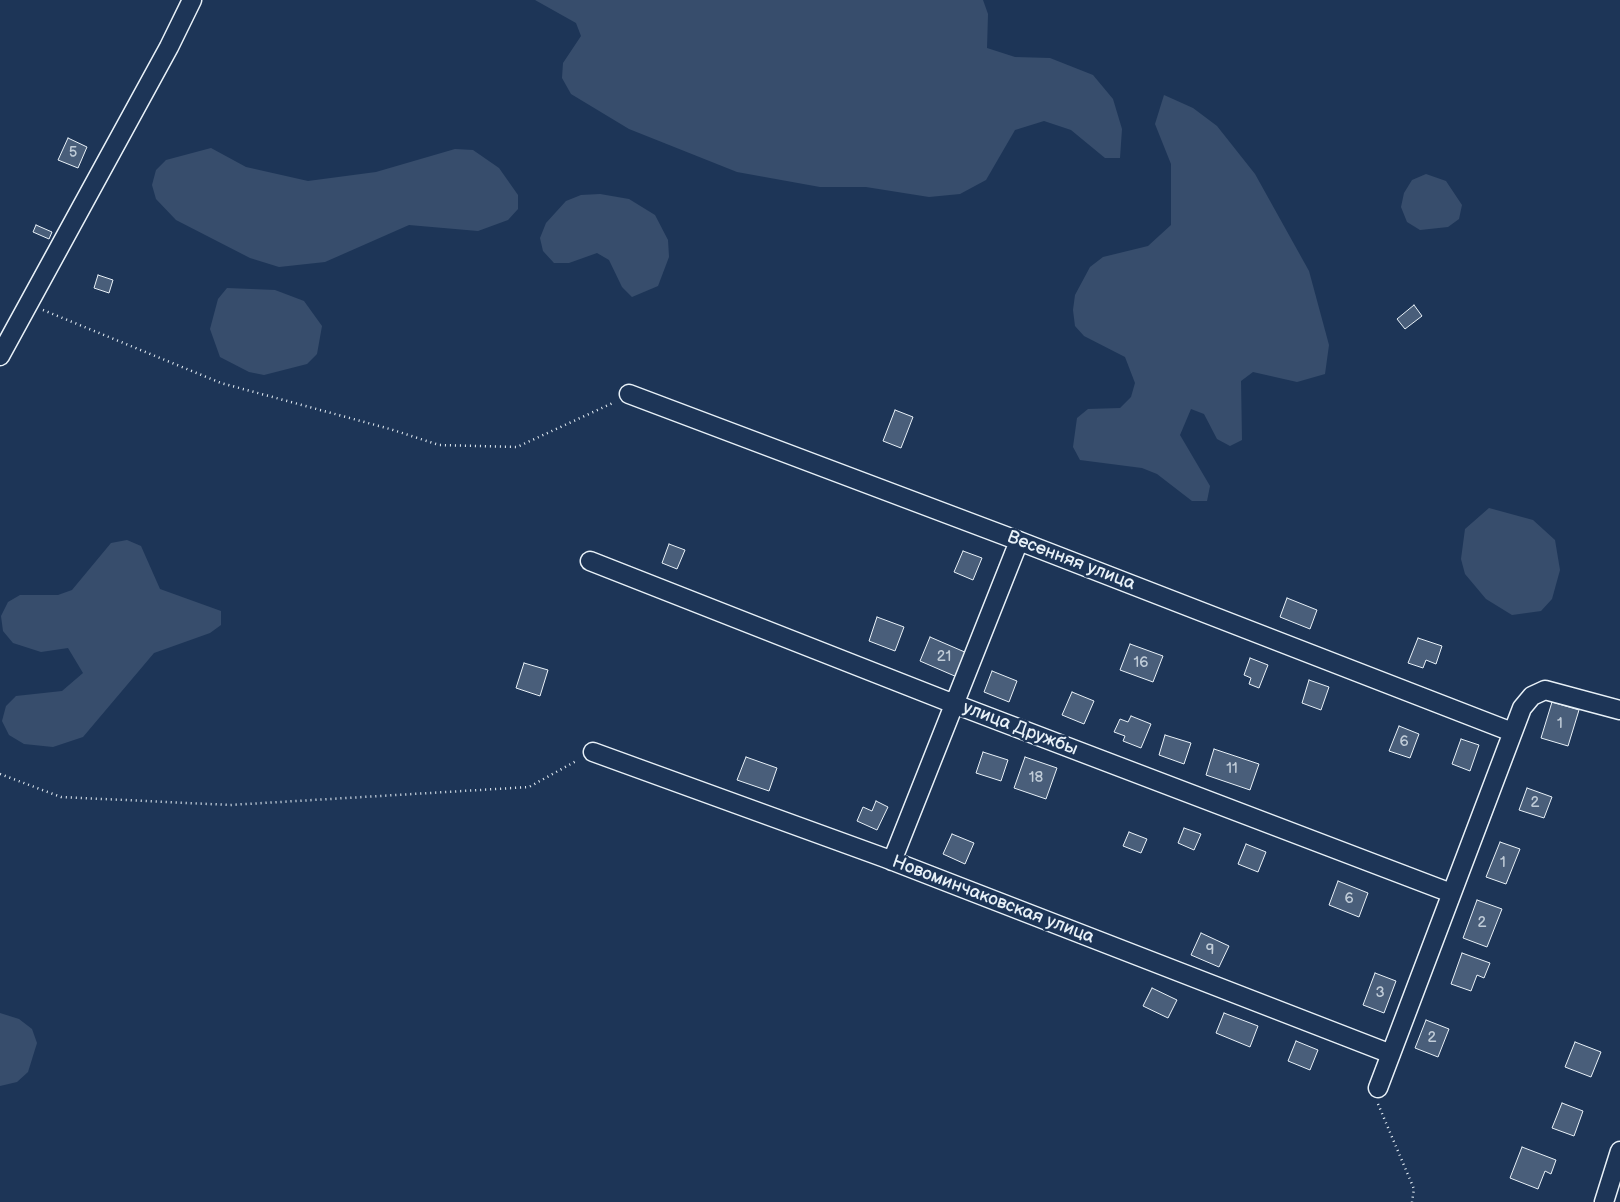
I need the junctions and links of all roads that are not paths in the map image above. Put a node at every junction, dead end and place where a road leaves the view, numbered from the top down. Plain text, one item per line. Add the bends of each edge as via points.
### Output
1 (192, 0) edge
2 (0, 356) edge
3 (629, 394) road end
4 (1020, 541) junction
5 (590, 561) dead end
6 (954, 704) junction
7 (1620, 710) edge
8 (1512, 732) junction
9 (593, 752) road end
10 (892, 861) junction
11 (1451, 893) junction
12 (1391, 1054) junction
13 (1378, 1088) road end
14 (1620, 1151) edge
15 (1604, 1202) edge

1 - 2 street
3 - 4 street, Весенняя улица
4 - 6 street
4 - 8 street, Весенняя улица
5 - 6 street, улица Дружбы
6 - 10 street
6 - 11 street, улица Дружбы
7 - 8 street via 1545,690 1532,696 1522,708
8 - 11 street
9 - 10 street, Новоминчаковская улица
10 - 12 street, Новоминчаковская улица
11 - 12 street
12 - 13 street
14 - 15 street

